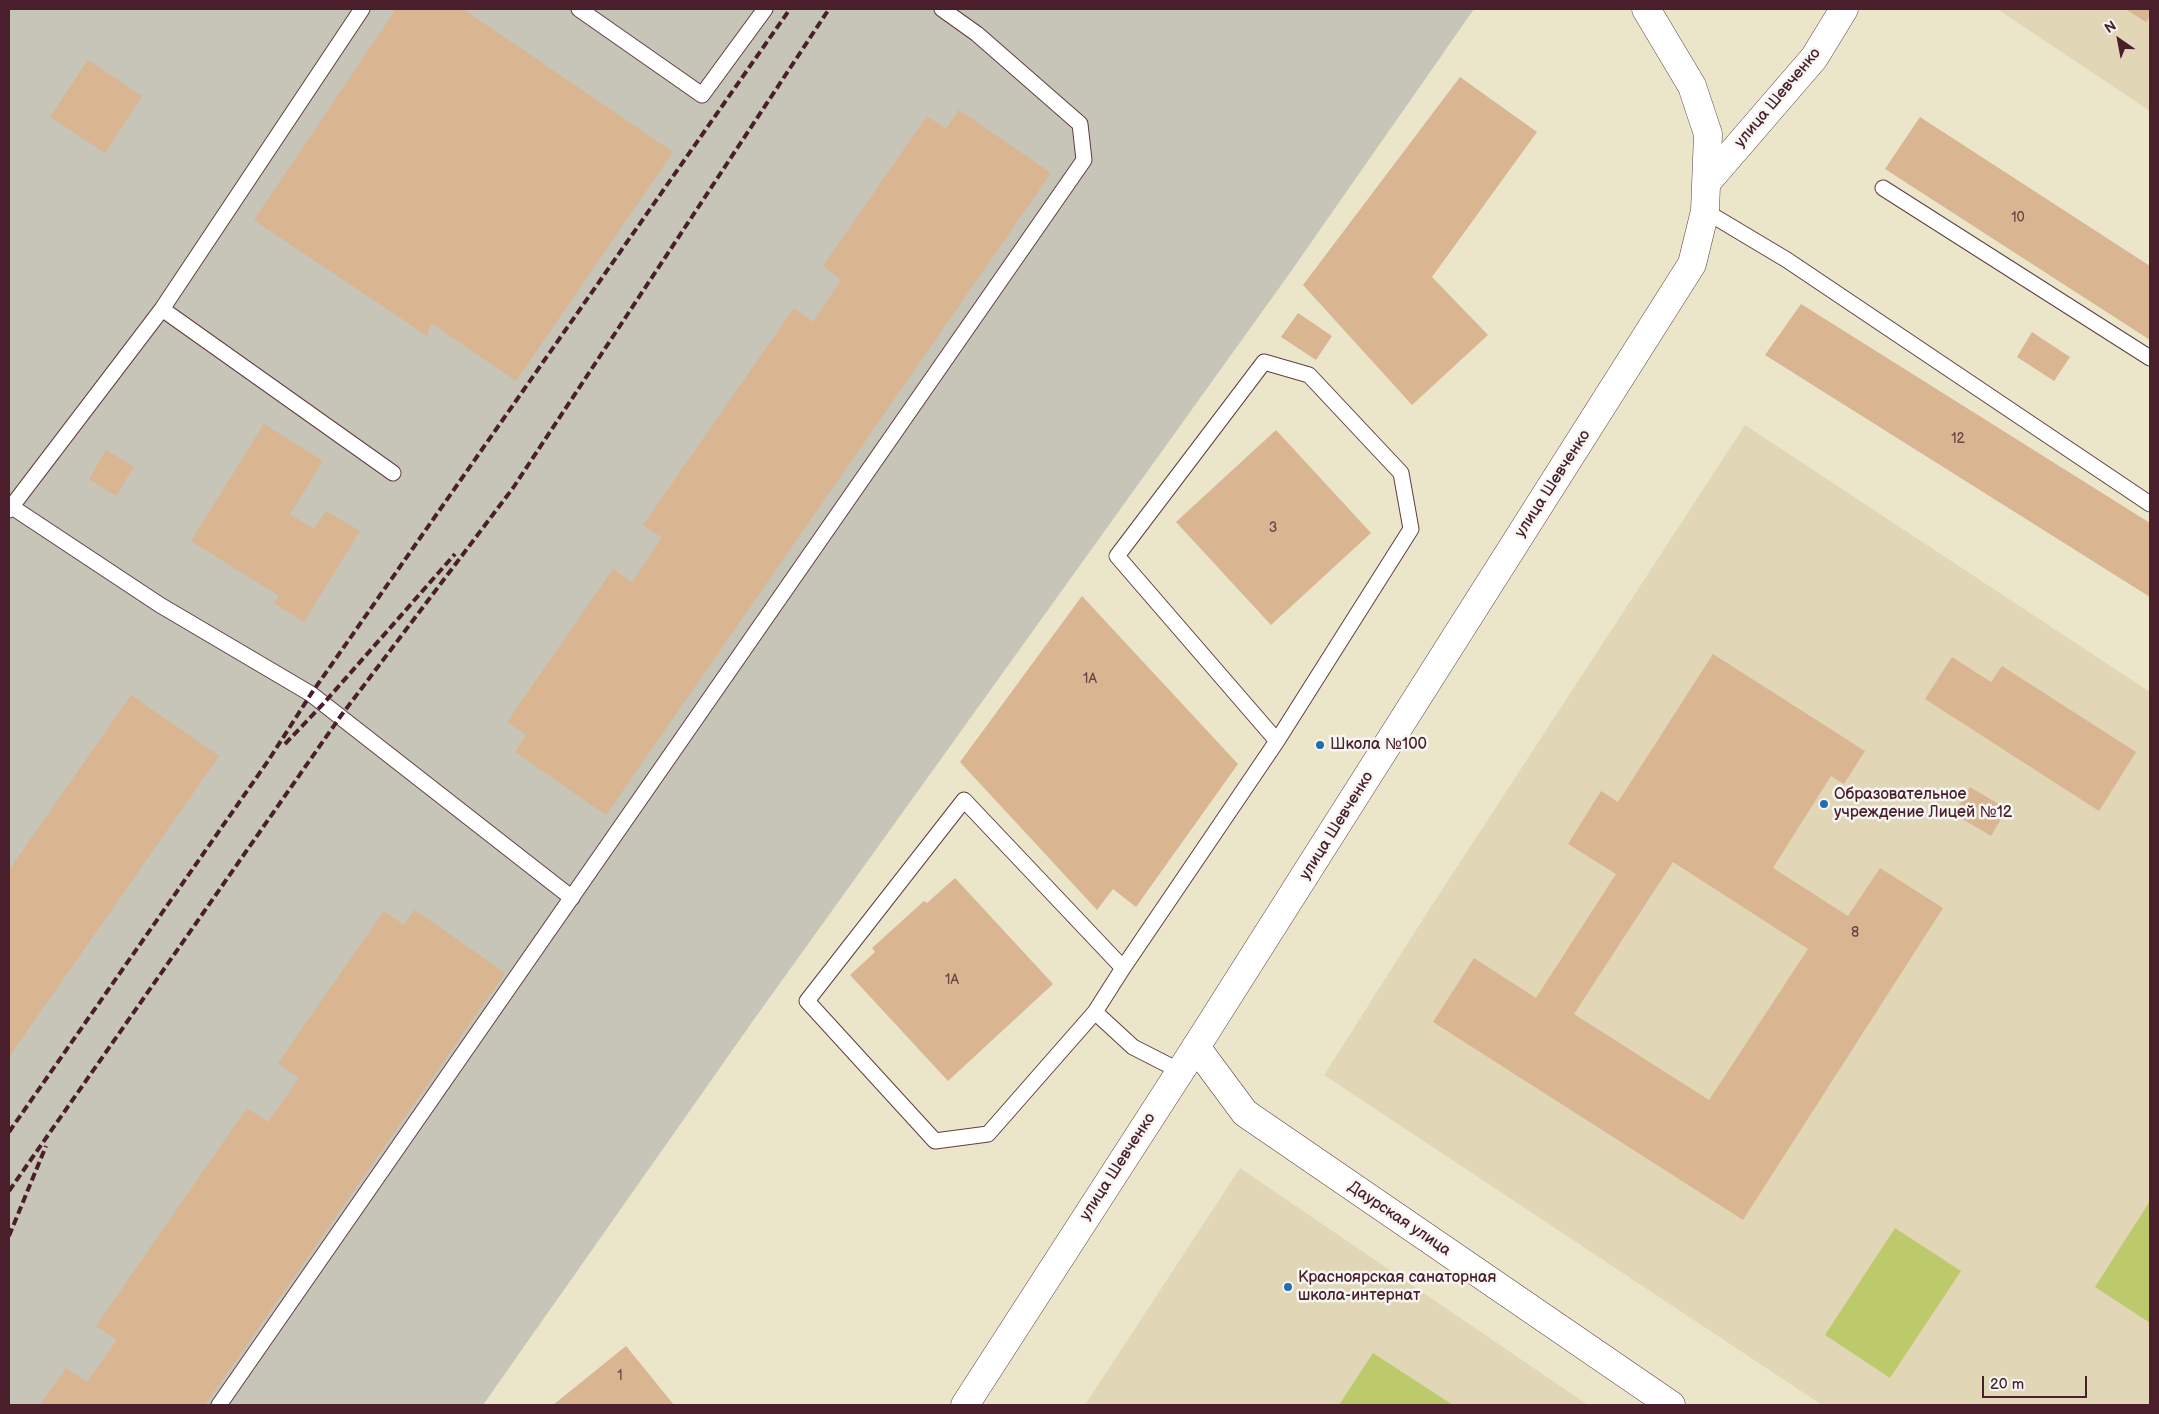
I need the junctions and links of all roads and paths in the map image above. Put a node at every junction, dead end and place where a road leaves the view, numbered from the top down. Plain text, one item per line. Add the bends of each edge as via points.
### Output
1 (362, 9) edge
2 (579, 9) edge
3 (765, 9) edge
4 (942, 9) edge
5 (1646, 9) edge
6 (1844, 9) edge
7 (1707, 182) junction
8 (1883, 188) dead end
9 (1705, 211) junction
10 (162, 309) junction
11 (2150, 358) edge
12 (393, 473) dead end
13 (2150, 504) edge
14 (10, 507) edge
15 (1277, 740) junction
16 (572, 898) junction
17 (1122, 968) junction
18 (1095, 1012) junction
19 (1196, 1047) junction
20 (1180, 1071) junction
21 (219, 1405) edge
22 (965, 1405) edge
23 (1671, 1405) edge

1 - 10 lane
2 - 3 lane via 702,94
4 - 16 lane via 977,34 1080,124 1084,160
5 - 7 street, улица Шевченко via 1692,86 1708,134
6 - 7 street, улица Шевченко via 1814,58
7 - 9 street, улица Шевченко
8 - 11 lane
9 - 13 lane via 1787,260
9 - 19 street, улица Шевченко via 1692,264
10 - 12 lane
10 - 14 lane
14 - 16 lane via 160,605 311,694
15 - 15 lane via 1411,529 1401,473 1308,375 1264,362 1117,556
15 - 17 lane
16 - 21 lane
17 - 18 lane
17 - 18 lane via 964,800 807,1001 935,1141 988,1134
18 - 20 lane via 1133,1047
19 - 20 street, улица Шевченко
19 - 23 street, Даурская улица via 1245,1113
20 - 22 street, улица Шевченко

